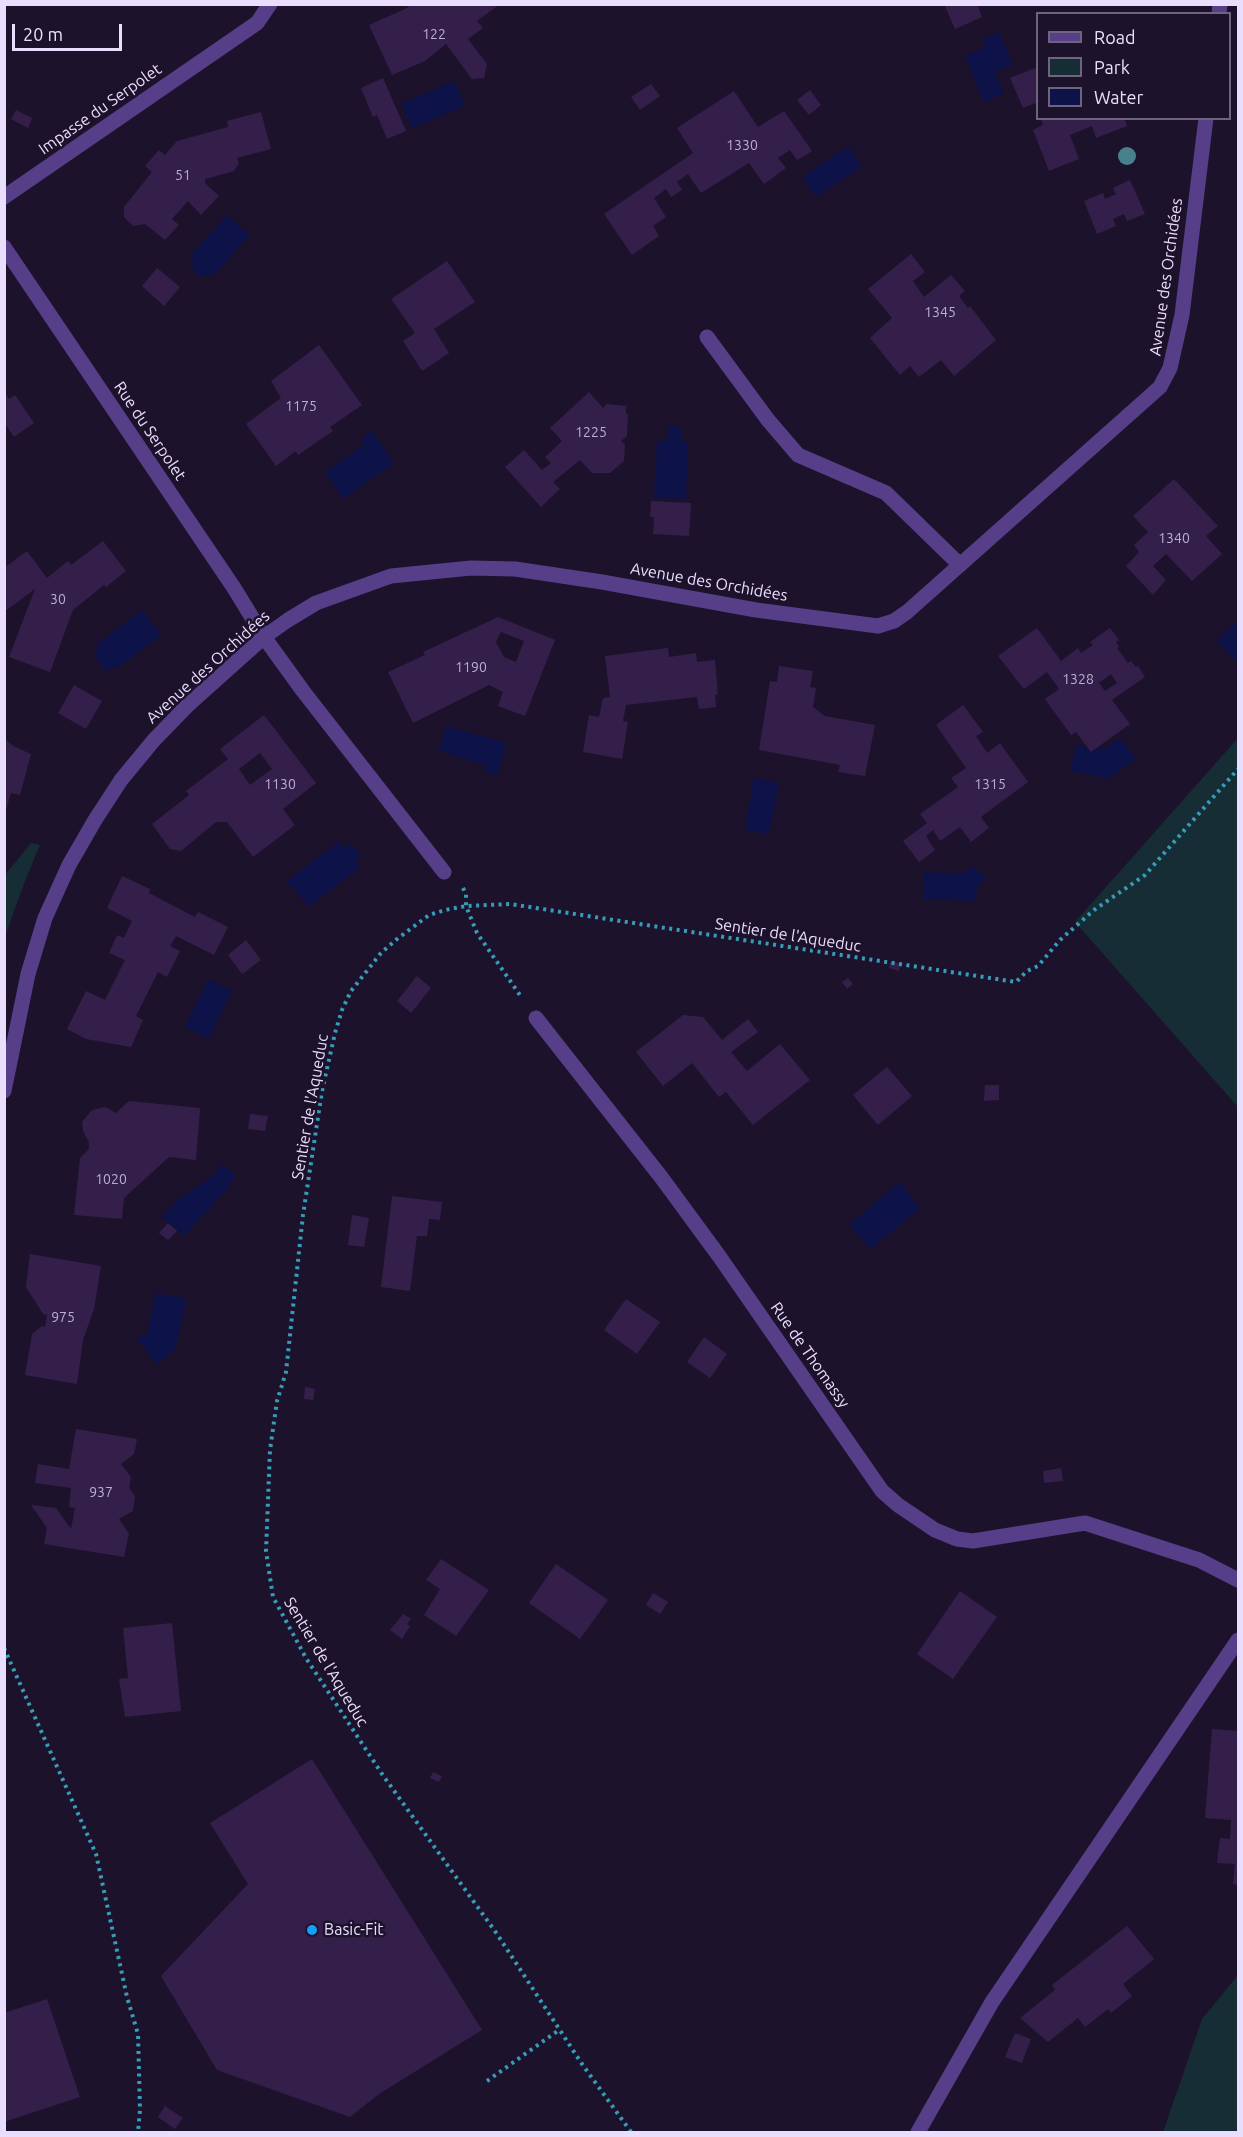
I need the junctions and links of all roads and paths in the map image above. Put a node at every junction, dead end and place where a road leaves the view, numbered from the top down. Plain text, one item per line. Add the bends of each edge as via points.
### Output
1 (270, 4) edge
2 (1206, 120) edge
3 (4, 197) edge
4 (4, 247) edge
5 (707, 337) dead end
6 (960, 565) junction
7 (264, 638) junction
8 (1239, 769) edge
9 (444, 872) joint
10 (466, 906) junction
11 (536, 1018) joint
12 (4, 1091) edge
13 (1239, 1580) edge
14 (1239, 1641) edge
15 (4, 1648) edge
16 (559, 2030) junction
17 (487, 2081) dead end
18 (138, 2133) edge
19 (630, 2133) edge
20 (918, 2133) edge

1 - 3 street, Impasse du Serpolet via 257,23
2 - 6 street, Avenue des Orchidées via 1182,315 1170,368 1160,387
4 - 7 street, Rue du Serpolet
5 - 6 street via 798,455 886,493
6 - 7 street, Avenue des Orchidées via 907,612 878,626 756,610 559,575 471,568 391,576 316,603
7 - 9 street, Rue du Serpolet
7 - 12 street, Avenue des Orchidées via 154,740 121,780 69,865 45,918 28,974
8 - 10 path, Sentier de l'Aqueduc via 1145,875 1094,910 1038,966 1016,982 510,904
9 - 10 path via 461,884
10 - 11 path via 477,933
10 - 16 path, Sentier de l'Aqueduc via 429,915 381,953 351,991 342,1010 322,1091 303,1215 286,1372 270,1449 266,1551 273,1597 306,1658
11 - 13 street, Rue de Thomassy via 661,1177 882,1491 898,1506 935,1530 972,1541 1085,1523 1199,1560
14 - 20 street via 1004,1985
15 - 18 path via 96,1854 138,2034
16 - 17 path
16 - 19 path, Sentier de l'Aqueduc

